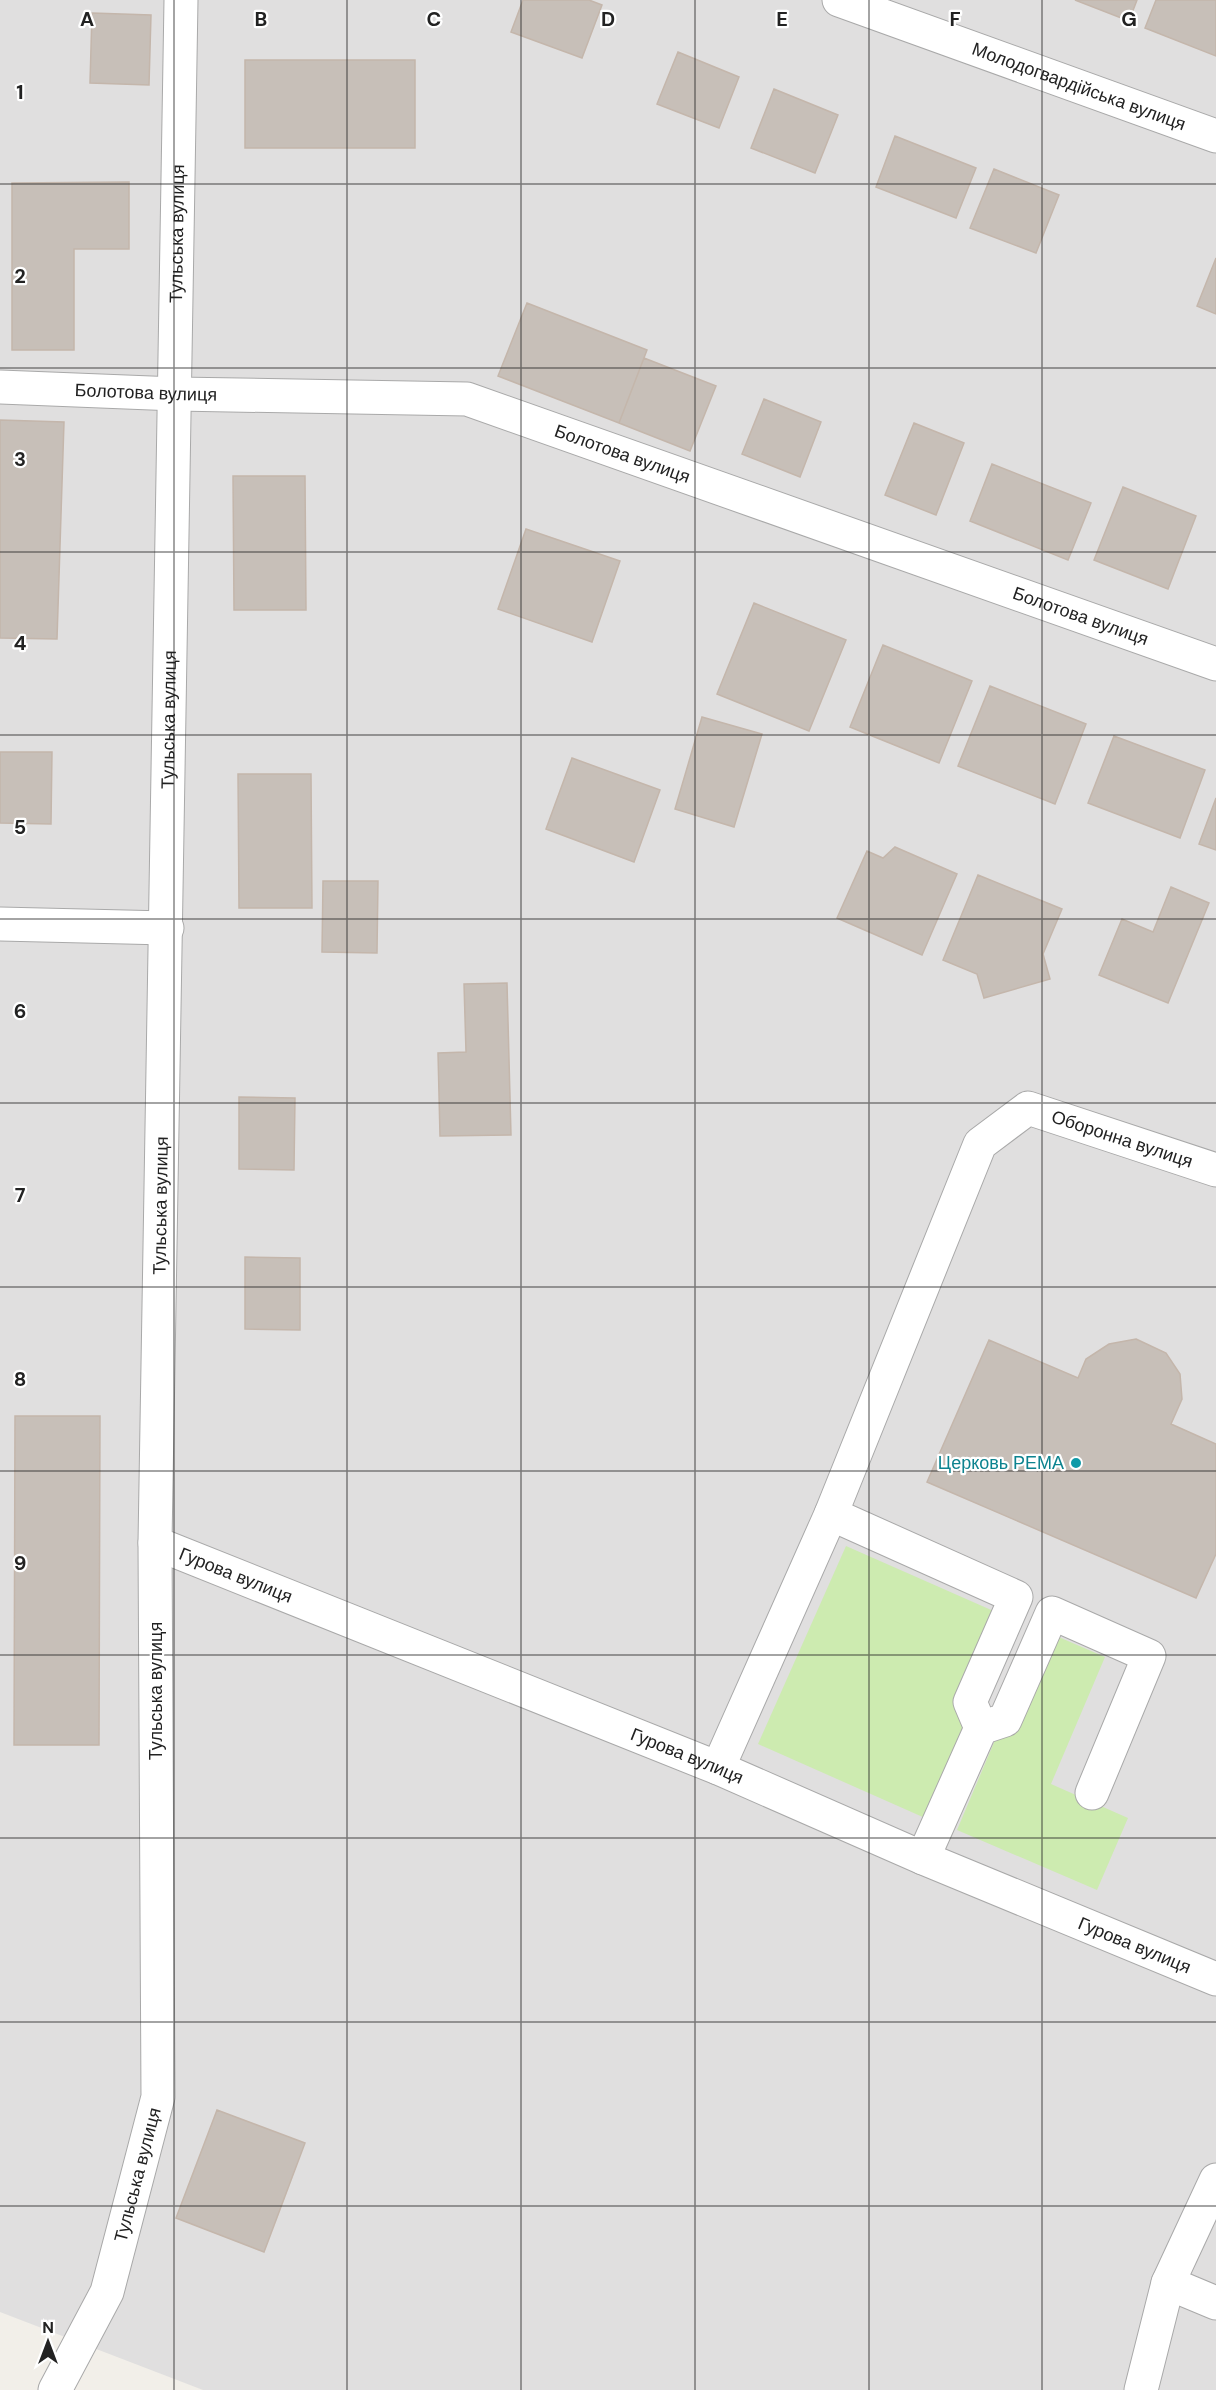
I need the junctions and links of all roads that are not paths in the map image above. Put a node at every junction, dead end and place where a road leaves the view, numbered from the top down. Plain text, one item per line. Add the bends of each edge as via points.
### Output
1 (182, 0) edge
2 (839, 0) edge
3 (1216, 136) edge
4 (0, 387) edge
5 (176, 394) junction
6 (1216, 664) edge
7 (0, 924) edge
8 (166, 928) junction
9 (1216, 1170) edge
10 (831, 1514) junction
11 (155, 1543) junction
12 (981, 1728) junction
13 (718, 1768) junction
14 (1092, 1793) dead end
15 (923, 1858) junction
16 (1216, 1979) edge
17 (1216, 2180) edge
18 (1168, 2283) junction
19 (1216, 2303) edge
20 (56, 2390) edge
21 (1141, 2390) edge

1 - 5 street, Тульська вулиця
2 - 3 street, Молодогвардійська вулиця
4 - 5 street, Болотова вулиця
5 - 6 street, Болотова вулиця via 467,399
5 - 8 street, Тульська вулиця
7 - 8 street
8 - 11 street, Тульська вулиця
9 - 10 street, Оборонна вулиця via 1028,1108 980,1144
10 - 12 street via 1016,1597 970,1702
10 - 13 street
11 - 13 street, Гурова вулиця
11 - 20 street, Тульська вулиця via 158,2097 108,2292
12 - 14 street via 1005,1720 1052,1613 1149,1656
12 - 15 street
13 - 15 street, Гурова вулиця
15 - 16 street, Гурова вулиця
17 - 18 street
18 - 19 street
18 - 21 street

